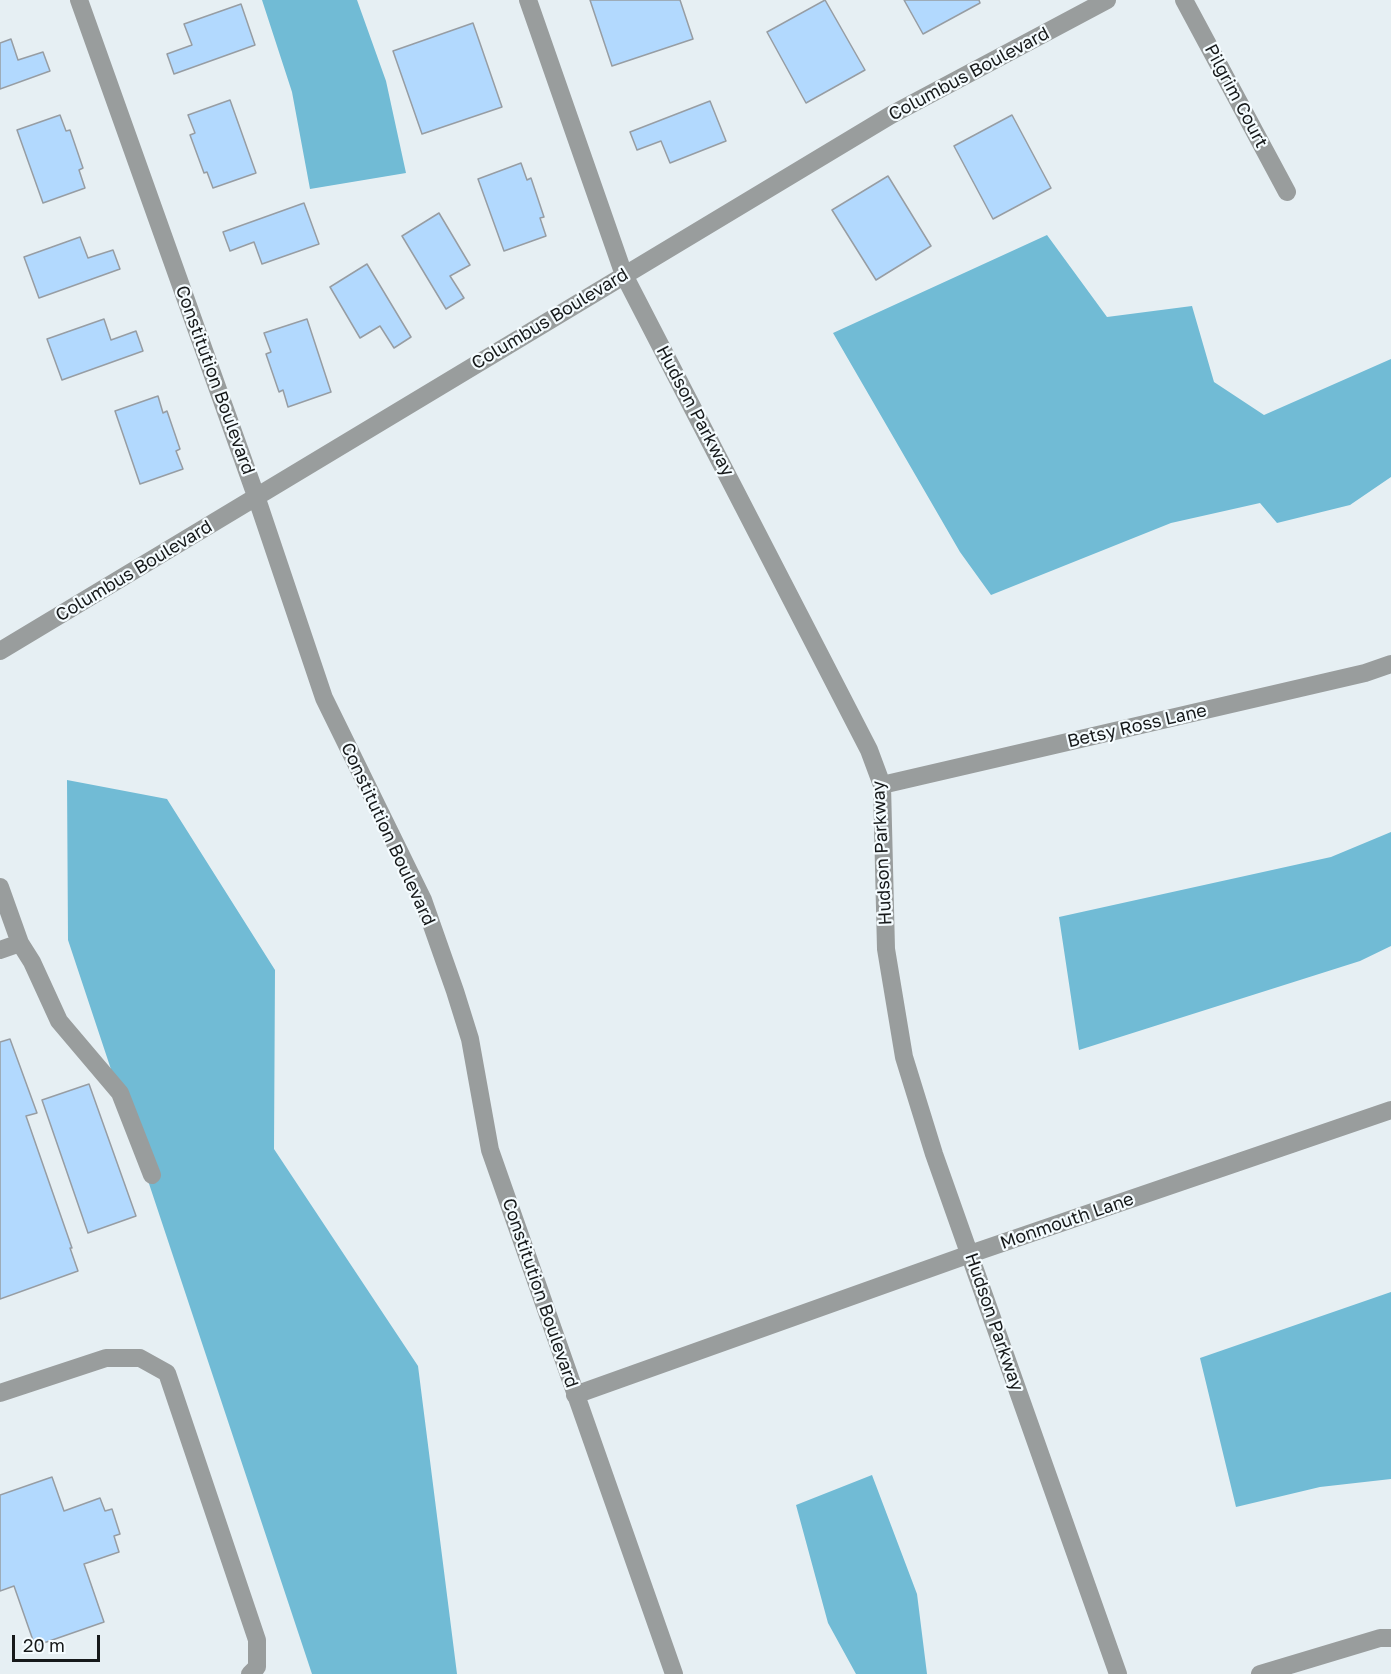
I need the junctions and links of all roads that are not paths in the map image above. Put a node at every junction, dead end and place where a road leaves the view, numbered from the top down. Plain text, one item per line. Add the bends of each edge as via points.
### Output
1 (80, 0) edge
2 (528, 0) edge
3 (1107, 0) edge
4 (1184, 0) edge
5 (1287, 192) dead end
6 (624, 275) junction
7 (256, 496) junction
8 (0, 651) edge
9 (1391, 664) edge
10 (882, 785) junction
11 (0, 887) edge
12 (20, 943) junction
13 (0, 950) edge
14 (1391, 1110) edge
15 (152, 1175) dead end
16 (970, 1254) junction
17 (0, 1393) edge
18 (575, 1395) junction
19 (1391, 1638) edge
20 (250, 1674) edge
21 (674, 1674) edge
22 (1118, 1674) edge
23 (1260, 1674) edge

1 - 7 street, Constitution Boulevard
2 - 6 street, Hudson Parkway
3 - 6 street, Columbus Boulevard via 891,115
4 - 5 street, Pilgrim Court
6 - 7 street, Columbus Boulevard
6 - 10 street, Hudson Parkway via 819,648
7 - 8 street, Columbus Boulevard
7 - 18 street, Constitution Boulevard via 324,698 423,900 456,991 470,1039 490,1150
9 - 10 street, Betsy Ross Lane
10 - 16 street, Hudson Parkway via 886,949 904,1057
11 - 12 street
12 - 13 street
12 - 15 street via 58,1021 120,1093
14 - 16 street, Monmouth Lane
16 - 18 street, Monmouth Lane
16 - 22 street, Hudson Parkway
17 - 20 street via 105,1358 140,1358 166,1373 257,1640 257,1667
18 - 21 street, Constitution Boulevard
19 - 23 street

